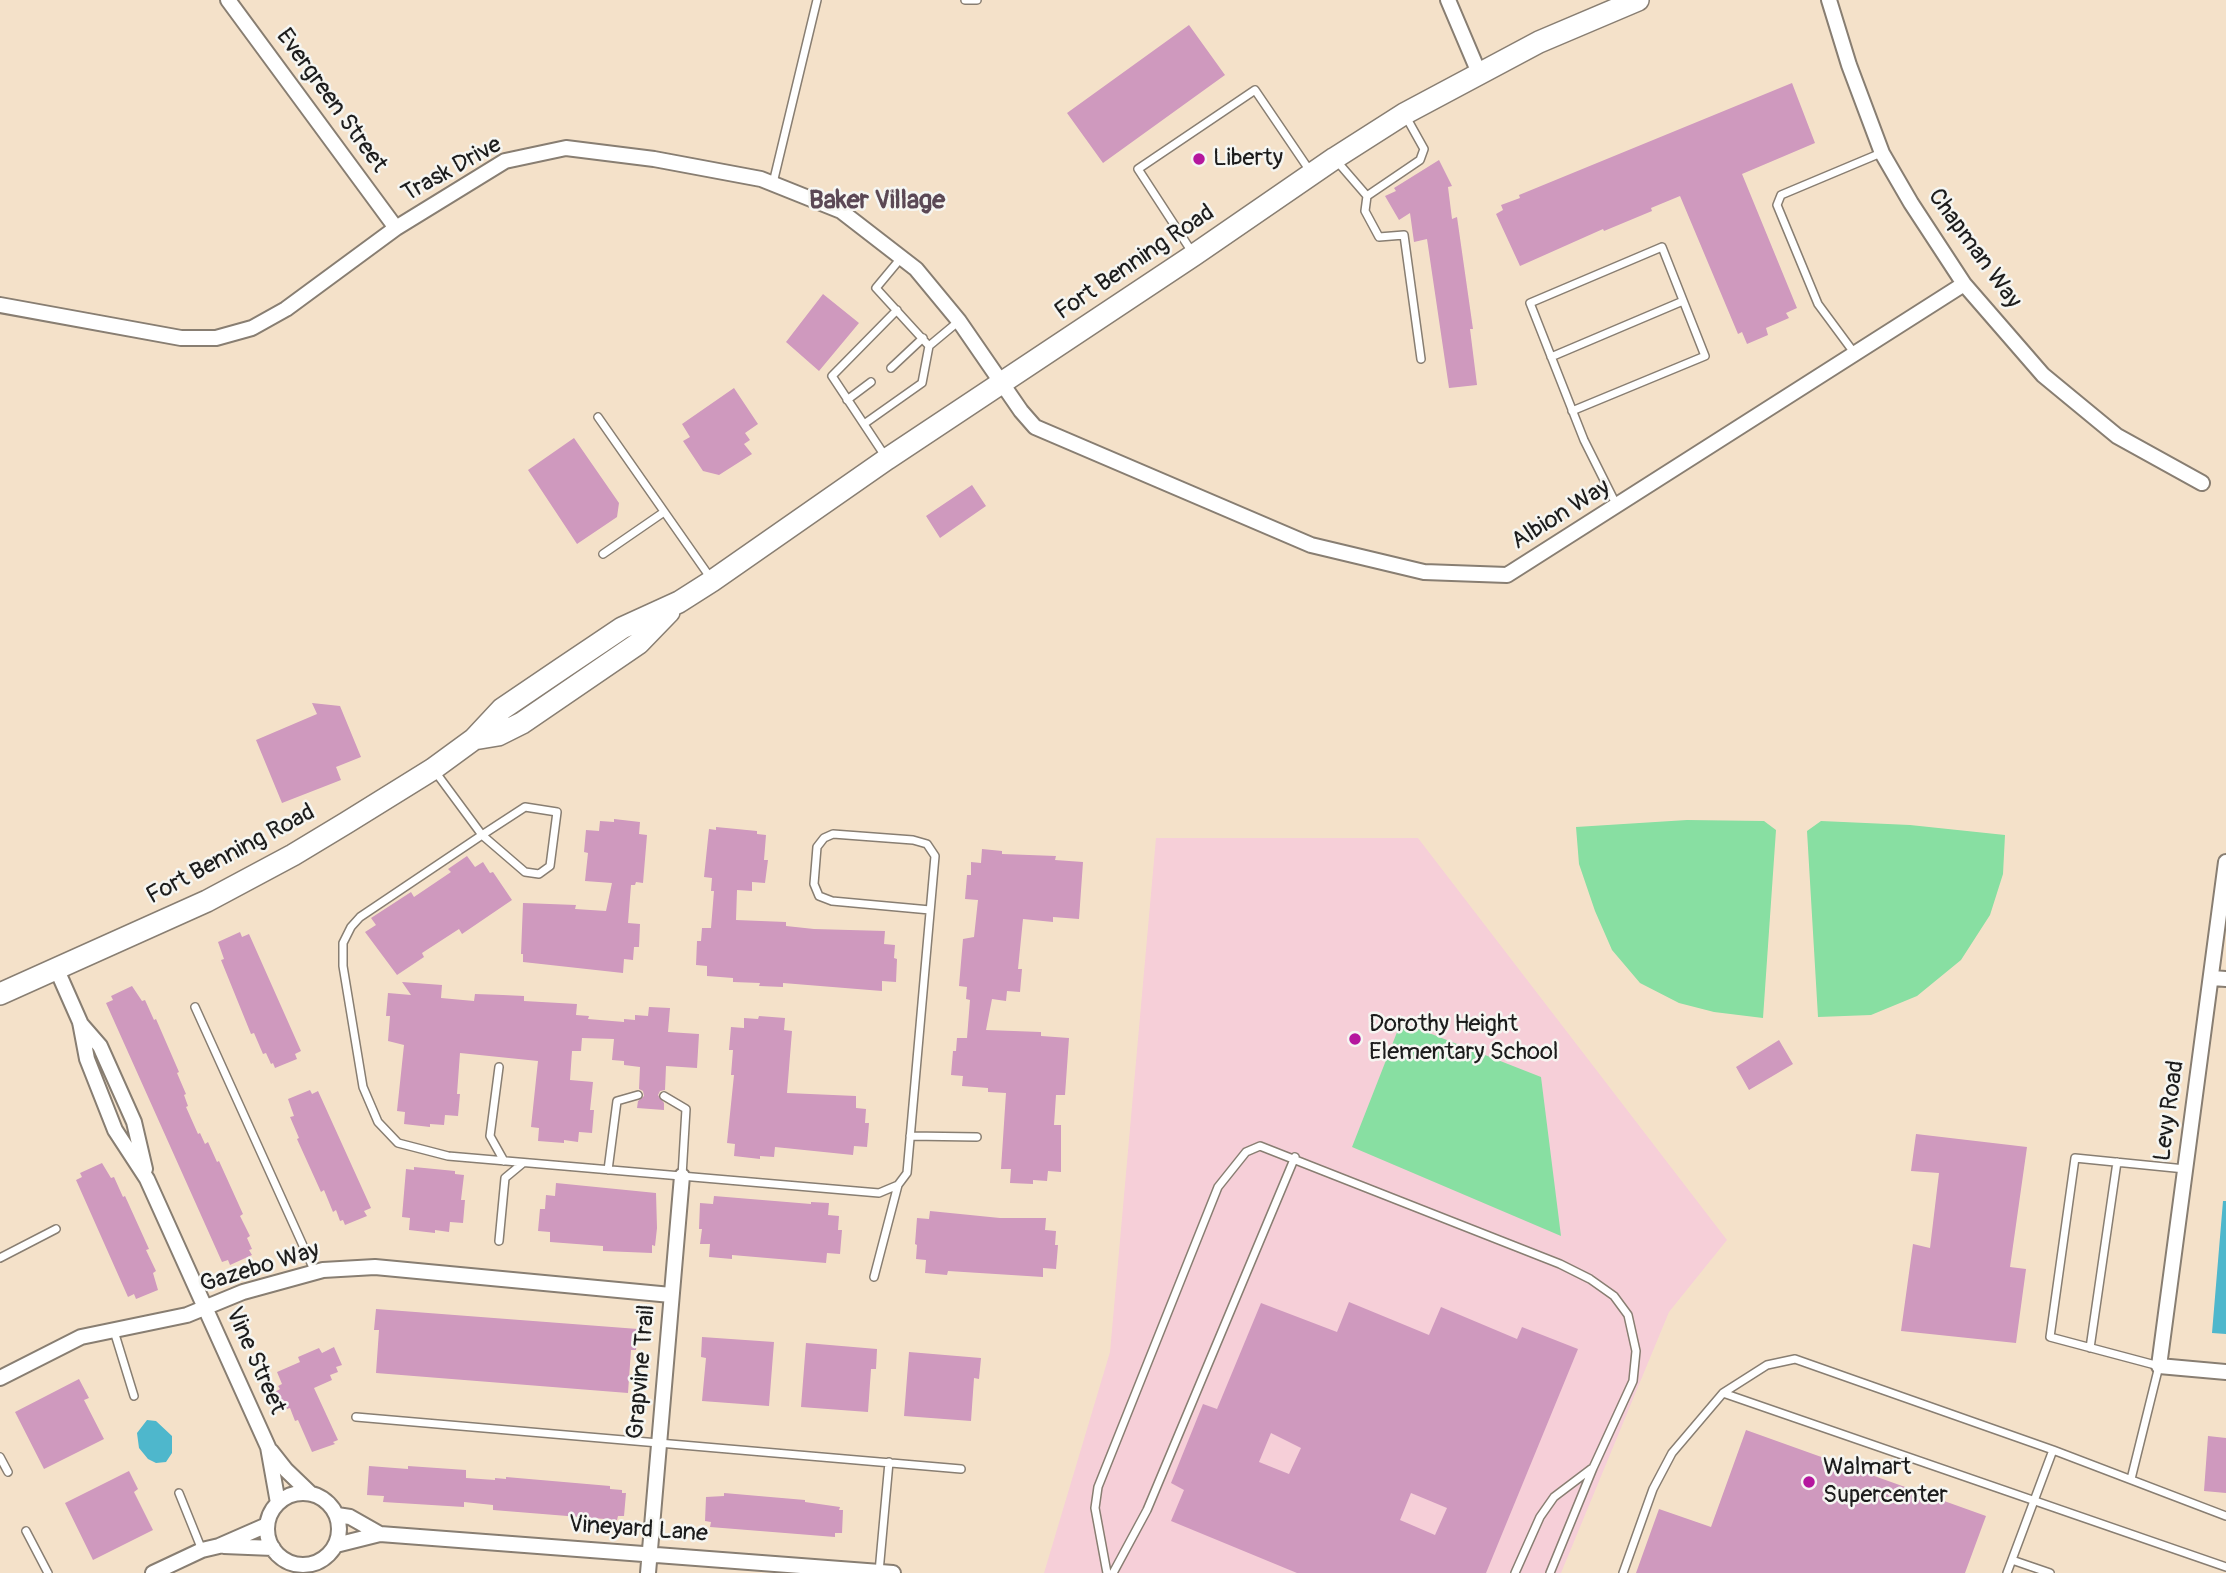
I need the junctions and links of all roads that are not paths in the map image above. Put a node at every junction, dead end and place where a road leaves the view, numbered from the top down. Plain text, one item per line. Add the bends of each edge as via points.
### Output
1 (229, 0) edge
2 (817, 0) edge
3 (965, 0) edge
4 (977, 0) edge
5 (1448, 0) edge
6 (1638, 0) edge
7 (1829, 0) edge
8 (1479, 74) junction
9 (1404, 114) junction
10 (1882, 153) junction
11 (1335, 158) junction
12 (1311, 173) junction
13 (772, 183) junction
14 (1367, 196) junction
15 (396, 228) junction
16 (1194, 256) junction
17 (901, 258) junction
18 (1964, 285) junction
19 (1683, 301) junction
20 (0, 304) edge
21 (897, 310) junction
22 (960, 321) junction
23 (923, 338) junction
24 (929, 346) junction
25 (1856, 354) junction
26 (1551, 357) junction
27 (1421, 359) dead end
28 (891, 368) dead end
29 (871, 382) dead end
30 (1003, 384) junction
31 (847, 400) junction
32 (1572, 411) junction
33 (598, 417) dead end
34 (863, 424) junction
35 (887, 459) junction
36 (2202, 483) dead end
37 (1618, 506) junction
38 (664, 512) junction
39 (603, 554) dead end
40 (712, 581) junction
41 (433, 769) junction
42 (482, 835) junction
43 (2226, 862) edge
44 (930, 910) junction
45 (57, 970) junction
46 (2219, 978) edge
47 (0, 994) edge
48 (195, 1007) dead end
49 (499, 1067) dead end
50 (638, 1095) dead end
51 (664, 1096) dead end
52 (910, 1136) junction
53 (977, 1137) dead end
54 (1295, 1157) junction
55 (504, 1161) junction
56 (2118, 1162) junction
57 (523, 1163) junction
58 (2185, 1169) junction
59 (608, 1170) junction
60 (682, 1175) junction
61 (898, 1185) junction
62 (56, 1229) dead end
63 (499, 1241) dead end
64 (0, 1258) edge
65 (315, 1272) junction
66 (874, 1277) dead end
67 (671, 1295) junction
68 (206, 1307) junction
69 (114, 1331) junction
70 (2090, 1348) junction
71 (2159, 1366) junction
72 (2226, 1371) edge
73 (0, 1378) edge
74 (1723, 1393) junction
75 (134, 1396) dead end
76 (356, 1417) dead end
77 (659, 1443) junction
78 (268, 1447) junction
79 (2053, 1450) junction
80 (0, 1457) edge
81 (889, 1462) junction
82 (1593, 1468) junction
83 (961, 1469) dead end
84 (8, 1472) dead end
85 (2131, 1479) junction
86 (179, 1493) dead end
87 (311, 1493) junction
88 (2034, 1500) junction
89 (278, 1503) junction
90 (337, 1515) junction
91 (2226, 1516) edge
92 (267, 1525) junction
93 (26, 1531) dead end
94 (380, 1534) junction
95 (336, 1545) junction
96 (219, 1546) junction
97 (272, 1548) junction
98 (202, 1550) junction
99 (650, 1553) junction
100 (2012, 1560) junction
101 (2226, 1567) edge
102 (313, 1568) edge
103 (295, 1569) edge
104 (886, 1572) edge
105 (48, 1573) edge
106 (153, 1573) edge
107 (648, 1573) edge
108 (1108, 1573) edge
109 (1113, 1573) edge
110 (1516, 1573) edge
111 (1550, 1573) edge
112 (1623, 1573) edge
113 (2007, 1573) edge
114 (2050, 1573) edge

1 - 15 street, Evergreen Street
2 - 13 lane
3 - 4 lane
5 - 8 street
6 - 8 street, Fort Benning Road via 1539,42
7 - 10 street, Chapman Way
8 - 9 street, Fort Benning Road
9 - 11 street, Fort Benning Road
9 - 14 lane via 1424,149 1420,160
10 - 18 street, Chapman Way
10 - 25 lane via 1781,195 1777,205 1818,304
11 - 12 street, Fort Benning Road
11 - 14 lane
12 - 16 street, Fort Benning Road
12 - 16 lane via 1255,90 1138,169
13 - 15 street, Trask Drive via 654,159 566,148 505,161
13 - 17 street, Trask Drive via 841,211
14 - 27 lane via 1365,211 1379,237 1404,235
15 - 20 street, Trask Drive via 286,309 252,328 216,338 181,338
16 - 30 street, Fort Benning Road
17 - 21 lane via 876,288
17 - 22 street, Trask Drive
18 - 25 street, Albion Way
18 - 36 street, Chapman Way via 2043,374 2117,436
19 - 26 lane
19 - 26 lane via 1662,247 1530,303
19 - 32 lane via 1705,356
21 - 23 lane
21 - 31 lane via 832,376
22 - 24 lane
22 - 30 street, Trask Drive
23 - 24 lane
23 - 28 lane
24 - 34 lane via 922,383
25 - 37 street, Albion Way
26 - 32 lane
29 - 31 lane
30 - 35 street, Fort Benning Road
30 - 37 street, Albion Way via 1035,427 1311,545 1424,572 1507,575
31 - 34 lane
32 - 37 lane
33 - 38 lane
34 - 35 lane
35 - 40 street, Fort Benning Road
38 - 39 lane
38 - 40 lane
40 - 41 street, Fort Benning Road via 680,602 639,643 522,723 498,735 474,739
41 - 42 lane
41 - 45 street, Fort Benning Road via 281,862
42 - 42 lane via 525,807 557,812 550,866 539,874 525,872
42 - 55 lane via 359,917 344,943 343,966 363,1087 378,1122 398,1143 447,1156
43 - 46 street, Levy Road
44 - 44 lane via 819,896 814,884 817,847 833,834 927,844 935,856
44 - 52 lane
45 - 47 street, Fort Benning Road
45 - 68 street, Vine Street via 80,1022 88,1059 115,1130 147,1179
46 - 58 street, Levy Road
48 - 65 lane
49 - 55 lane via 490,1136
50 - 59 lane via 617,1101
51 - 60 lane via 686,1109
52 - 53 lane
52 - 61 lane via 907,1173
54 - 82 lane via 1560,1264 1614,1296 1628,1315 1634,1339 1633,1381
54 - 108 lane via 1260,1146 1246,1152 1218,1187 1098,1487 1095,1508
54 - 109 lane via 1147,1510
55 - 57 lane
56 - 58 lane
56 - 70 lane
56 - 70 lane via 2075,1158 2050,1337
57 - 59 lane
57 - 63 lane via 505,1178
58 - 71 street, Levy Road
59 - 60 lane
60 - 61 lane via 879,1193
60 - 67 street, Grapvine Trail
61 - 66 lane
62 - 64 lane
65 - 67 street, Gazebo Way via 375,1267
65 - 68 street, Gazebo Way
67 - 77 street, Grapvine Trail
68 - 69 street, Gazebo Way
68 - 78 street, Vine Street
69 - 73 street, Gazebo Way via 81,1337
69 - 75 lane
70 - 71 lane
71 - 72 street
71 - 85 lane
74 - 79 lane via 1767,1365 1795,1359
74 - 88 lane
74 - 112 lane via 1672,1453 1653,1489
76 - 77 lane
77 - 81 lane
77 - 99 street, Grapvine Trail
78 - 87 street, Vine Street
78 - 89 street, Vine Street
79 - 85 lane
79 - 88 lane
80 - 84 lane
81 - 83 lane
81 - 104 lane
82 - 110 lane via 1554,1497 1540,1517
82 - 111 lane
85 - 91 lane
86 - 98 lane
87 - 89 street via 288,1496
87 - 90 street, Vine Street via 331,1505
88 - 100 lane
88 - 101 lane
89 - 92 street
90 - 94 street, Vineyard Lane via 351,1517
90 - 95 street
92 - 96 street
92 - 97 street
93 - 105 lane
94 - 95 street, Vineyard Lane
94 - 99 street, Vineyard Lane
95 - 102 street
96 - 97 street
96 - 98 street
97 - 103 street
98 - 106 street
99 - 104 street, Vineyard Lane
99 - 107 street, Grapvine Trail
100 - 113 lane
100 - 114 lane
102 - 103 street

